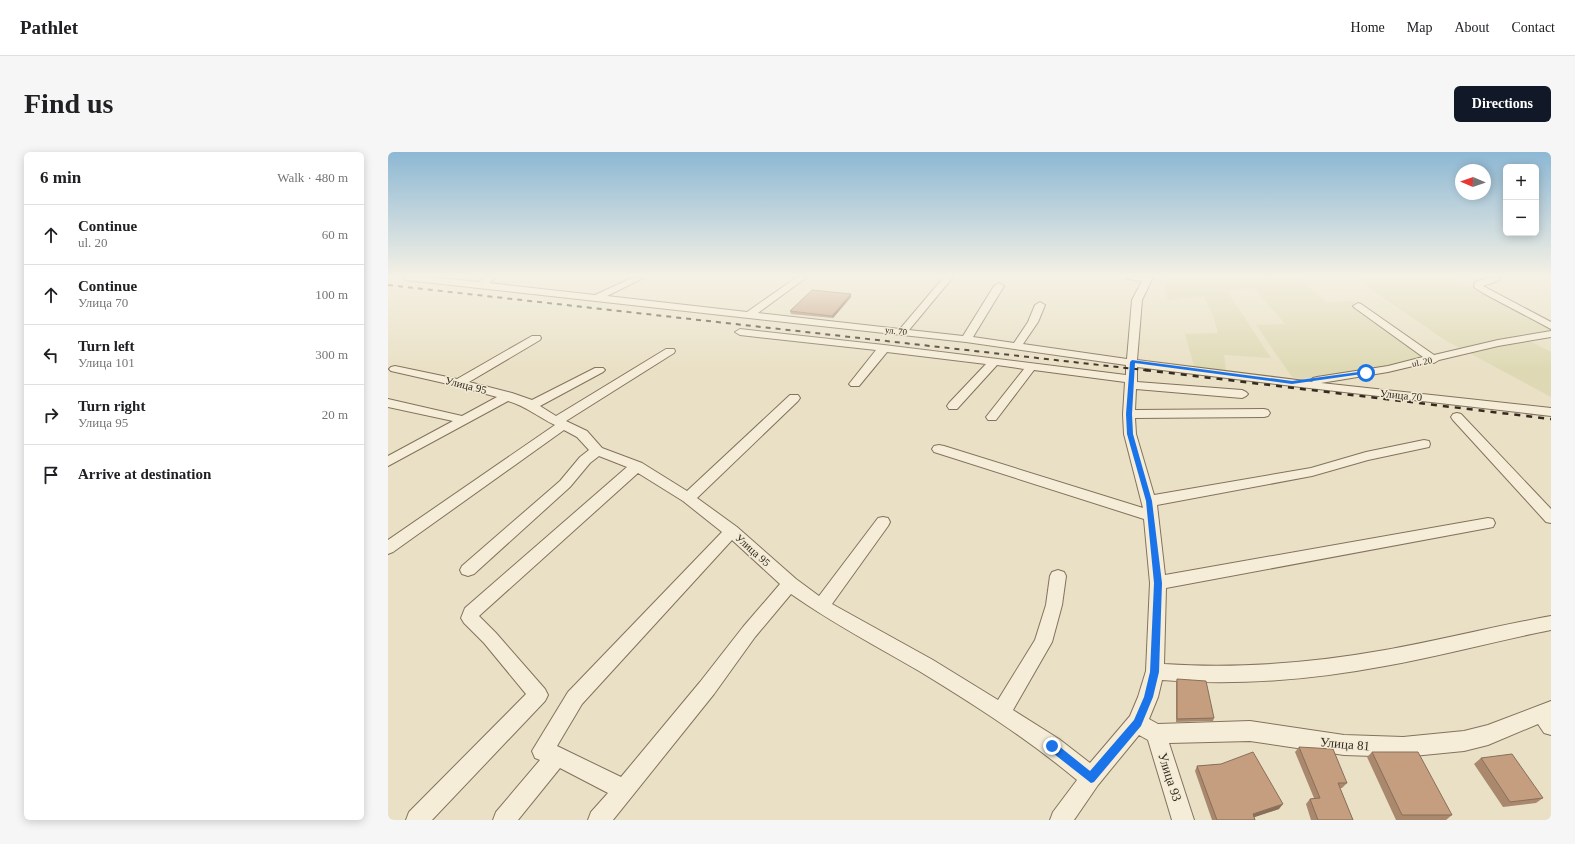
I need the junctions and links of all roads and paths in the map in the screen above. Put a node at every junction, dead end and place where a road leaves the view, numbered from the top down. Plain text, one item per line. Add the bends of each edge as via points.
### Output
1 (688, 308) edge
2 (759, 308) edge
3 (922, 308) edge
4 (985, 308) edge
5 (1039, 308) edge
6 (1136, 308) edge
7 (1361, 308) edge
8 (1518, 308) edge
9 (749, 315) junction
10 (1551, 326) edge
11 (740, 332) dead end
12 (902, 332) junction
13 (1551, 334) edge
14 (536, 338) dead end
15 (966, 339) junction
16 (1017, 346) junction
17 (884, 348) junction
18 (670, 351) dead end
19 (1434, 360) junction
20 (1132, 362) junction
21 (993, 363) junction
22 (1031, 367) junction
23 (395, 369) dead end
24 (599, 370) dead end
25 (1130, 382) junction
26 (459, 383) junction
27 (1292, 383) junction
28 (856, 384) dead end
29 (1242, 394) dead end
30 (508, 396) junction
31 (794, 398) dead end
32 (388, 403) edge
33 (532, 405) junction
34 (953, 406) dead end
35 (1551, 412) edge
36 (1264, 413) dead end
37 (1129, 414) junction
38 (992, 417) dead end
39 (1457, 417) dead end
40 (464, 420) junction
41 (560, 423) junction
42 (1424, 444) dead end
43 (938, 449) dead end
44 (597, 451) junction
45 (388, 462) edge
46 (636, 466) junction
47 (688, 498) junction
48 (1150, 509) junction
49 (1551, 518) edge
50 (883, 522) dead end
51 (1488, 523) dead end
52 (732, 531) junction
53 (388, 548) edge
54 (468, 570) dead end
55 (1058, 576) dead end
56 (1158, 583) junction
57 (790, 584) junction
58 (821, 606) junction
59 (1551, 623) edge
60 (1154, 672) junction
61 (1001, 713) junction
62 (1548, 717) edge
63 (1137, 722) junction
64 (1156, 734) junction
65 (557, 756) junction
66 (1091, 778) junction
67 (623, 789) junction
68 (417, 820) edge
69 (504, 820) edge
70 (599, 820) edge
71 (1061, 820) edge
72 (1183, 820) edge

1 - 9 street, ул. 70
2 - 9 street
3 - 12 street
4 - 15 street
5 - 16 street
6 - 20 street
7 - 19 street
8 - 10 street
9 - 12 street, ул. 70
11 - 17 street
12 - 15 street, ул. 70
13 - 19 street, ul. 20 via 1498,343
14 - 26 street
15 - 16 street, ул. 70
16 - 20 street, ул. 70
17 - 21 street
17 - 28 street
18 - 41 street
19 - 27 street, ul. 20
20 - 25 street
20 - 27 street, Улица 70
21 - 22 street
21 - 34 street
22 - 25 street
22 - 38 street
23 - 26 street, Улица 95
24 - 33 street
25 - 29 street
25 - 37 street
26 - 30 street, Улица 95
27 - 35 street, Улица 70
30 - 33 street, Улица 95
30 - 40 street
31 - 47 street
32 - 40 street
33 - 41 street, Улица 95 via 539,412
36 - 37 street
37 - 48 street via 1130,434
39 - 49 street
40 - 45 street
41 - 44 street, Улица 95 via 582,434
41 - 53 street
42 - 48 street
43 - 48 street
44 - 46 street, Улица 95
44 - 54 street via 585,460 565,484
46 - 47 street, Улица 95
46 - 68 street via 470,613 472,621 490,638 538,696
47 - 52 street, Улица 95
48 - 56 street
50 - 58 street
51 - 56 street
52 - 57 street, Улица 95
52 - 65 street via 575,698 542,751
55 - 61 street via 1049,627 1043,642
56 - 60 street
57 - 58 street, Улица 95
57 - 67 street
58 - 61 street, Улица 95 via 926,666
59 - 60 street via 1362,663 1262,674 1192,675
60 - 63 street via 1148,697
61 - 66 street, Улица 95 via 1052,746
62 - 64 street, Улица 81 via 1470,740 1403,747 1337,744 1250,731
63 - 64 street
63 - 66 street
64 - 72 street, Улица 93
65 - 67 street
65 - 69 street
66 - 71 street
67 - 70 street

